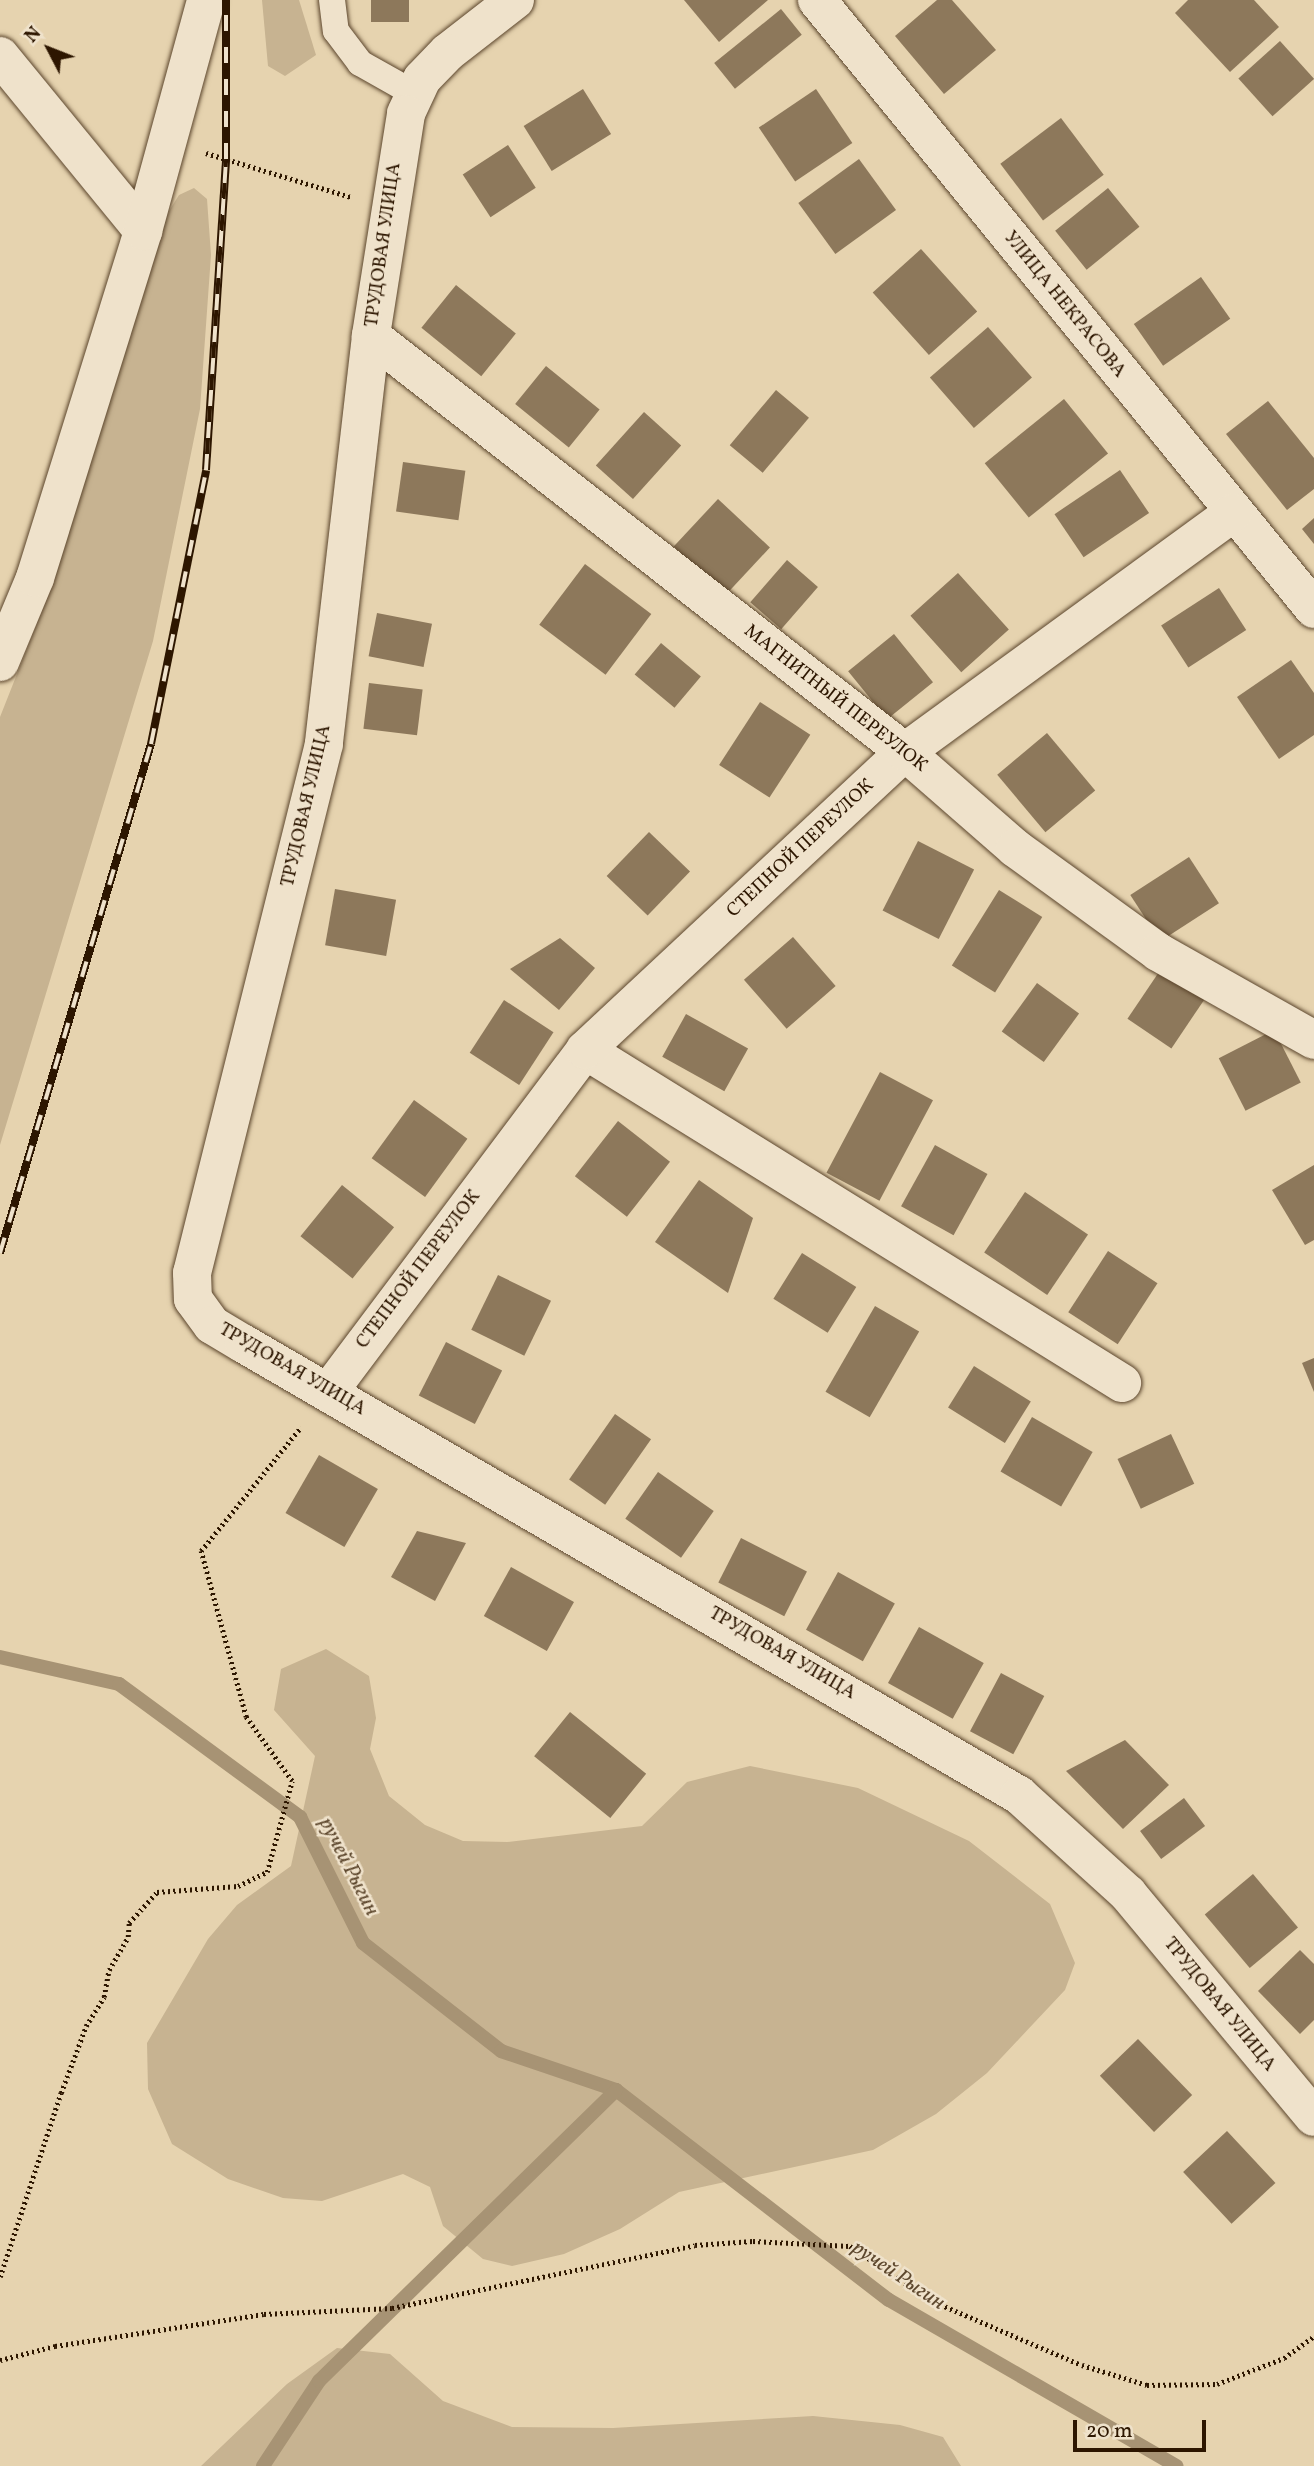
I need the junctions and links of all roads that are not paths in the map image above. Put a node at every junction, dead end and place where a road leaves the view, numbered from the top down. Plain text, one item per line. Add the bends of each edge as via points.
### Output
1 (206, 0) edge
2 (332, 0) edge
3 (515, 0) edge
4 (817, 0) edge
5 (0, 56) edge
6 (415, 94) junction
7 (143, 232) junction
8 (371, 336) junction
9 (1233, 513) junction
10 (1314, 609) edge
11 (2, 652) edge
12 (905, 752) junction
13 (1314, 1040) edge
14 (585, 1049) junction
15 (1122, 1383) dead end
16 (330, 1390) junction
17 (1314, 2117) edge

1 - 7 street
2 - 6 lane via 336,31 359,63
3 - 6 street, ТРУДОВАЯ УЛИЦА via 447,53
4 - 9 street, УЛИЦА НЕКРАСОВА
5 - 7 street
6 - 8 street, ТРУДОВАЯ УЛИЦА via 406,114 389,207
7 - 11 street via 36,578
8 - 12 street, МАГНИТНЫЙ ПЕРЕУЛОК
8 - 16 street, ТРУДОВАЯ УЛИЦА via 324,744 192,1273 193,1299 212,1325
9 - 10 street, УЛИЦА НЕКРАСОВА
9 - 12 street, СТЕПНОЙ ПЕРЕУЛОК
12 - 13 street, МАГНИТНЫЙ ПЕРЕУЛОК via 1015,848 1158,952
12 - 14 street, СТЕПНОЙ ПЕРЕУЛОК
14 - 15 street
14 - 16 street, СТЕПНОЙ ПЕРЕУЛОК
16 - 17 street, ТРУДОВАЯ УЛИЦА via 1019,1795 1128,1894

